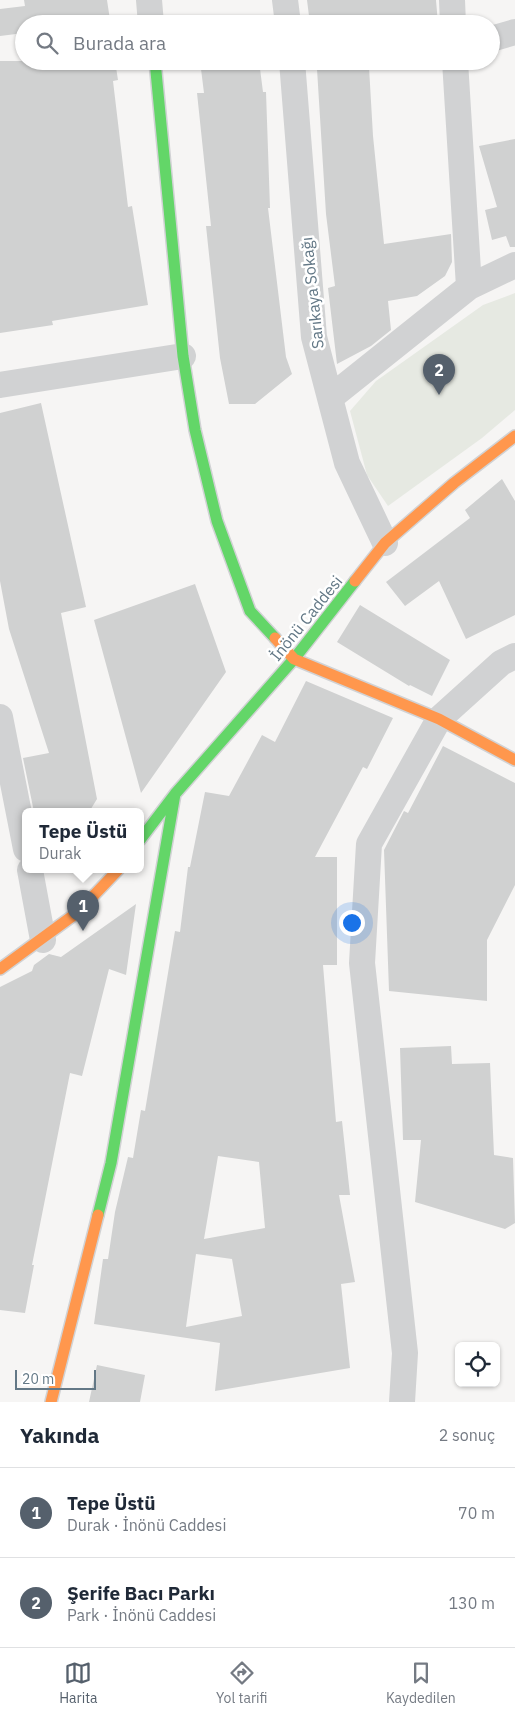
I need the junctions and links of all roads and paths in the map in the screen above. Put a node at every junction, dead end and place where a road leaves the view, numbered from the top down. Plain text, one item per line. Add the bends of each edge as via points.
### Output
1 (149, 0) edge
2 (285, 0) edge
3 (452, 0) edge
4 (150, 15) edge
5 (287, 15) edge
6 (453, 15) edge
7 (515, 32) edge
8 (500, 36) edge
9 (155, 70) edge
10 (293, 70) edge
11 (456, 70) edge
12 (515, 265) edge
13 (469, 287) junction
14 (183, 356) junction
15 (0, 385) edge
16 (330, 398) junction
17 (515, 436) edge
18 (385, 543) junction
19 (515, 656) edge
20 (294, 659) junction
21 (0, 717) edge
22 (438, 719) junction
23 (515, 760) edge
24 (175, 794) junction
25 (22, 829) edge
26 (144, 835) edge
27 (31, 873) edge
28 (116, 873) edge
29 (43, 940) junction
30 (0, 969) edge
31 (50, 1402) edge
32 (402, 1402) edge

1 - 4 street
2 - 5 street
3 - 6 street
7 - 8 street
9 - 14 street
10 - 16 street, Sarıkaya Sokağı via 314,337
11 - 13 street
12 - 13 street
13 - 16 street
14 - 15 street
14 - 20 street via 195,430 217,521 243,593 250,611
16 - 18 street, Sarıkaya Sokağı via 347,463
17 - 18 street, İnönü Caddesi
18 - 20 street, İnönü Caddesi
19 - 22 street via 501,663
20 - 22 street
20 - 24 street, İnönü Caddesi
21 - 25 street
22 - 23 street
22 - 32 street via 369,844 362,963 405,1353
24 - 26 street, İnönü Caddesi
24 - 31 street via 112,1163
27 - 29 street
28 - 29 street
29 - 30 street

